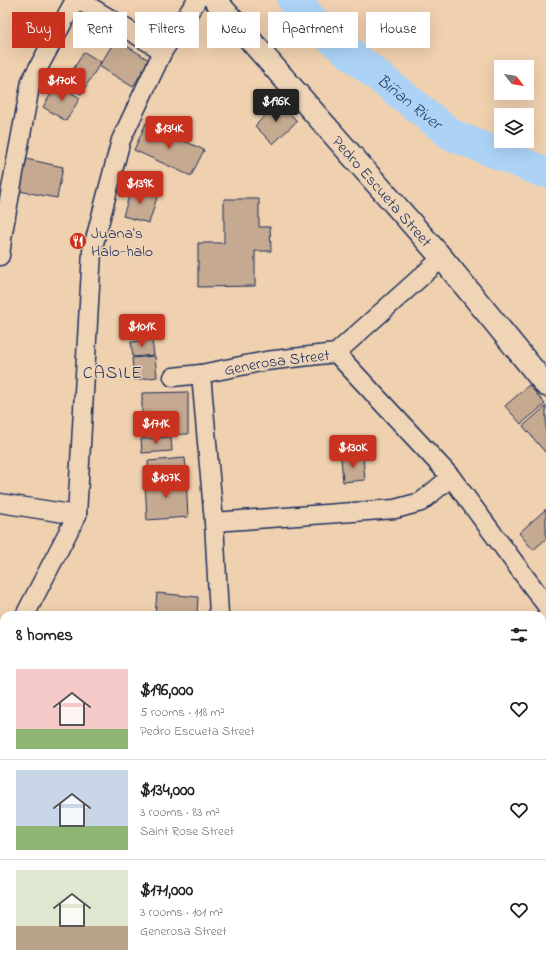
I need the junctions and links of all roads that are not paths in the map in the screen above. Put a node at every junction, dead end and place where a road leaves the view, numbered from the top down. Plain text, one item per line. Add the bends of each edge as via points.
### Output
1 (75, 0) edge
2 (79, 0) edge
3 (197, 0) edge
4 (216, 0) edge
5 (163, 51) junction
6 (0, 256) edge
7 (442, 258) junction
8 (336, 353) junction
9 (201, 374) junction
10 (173, 377) dead end
11 (546, 384) edge
12 (452, 477) junction
13 (0, 503) edge
14 (77, 514) junction
15 (214, 522) junction
16 (546, 605) edge
17 (27, 611) edge
18 (219, 611) edge

1 - 6 street via 30,81
2 - 5 street
3 - 5 street
4 - 7 street, Pedro Escueta Street
5 - 14 street via 121,140 92,251
7 - 8 street, Generosa Street
7 - 11 street, Pedro Escueta Street
8 - 9 street, Generosa Street
8 - 12 street
9 - 10 street, Generosa Street
9 - 15 street
12 - 15 street via 421,502 395,509
12 - 16 street
13 - 14 street
14 - 17 street
15 - 18 street

